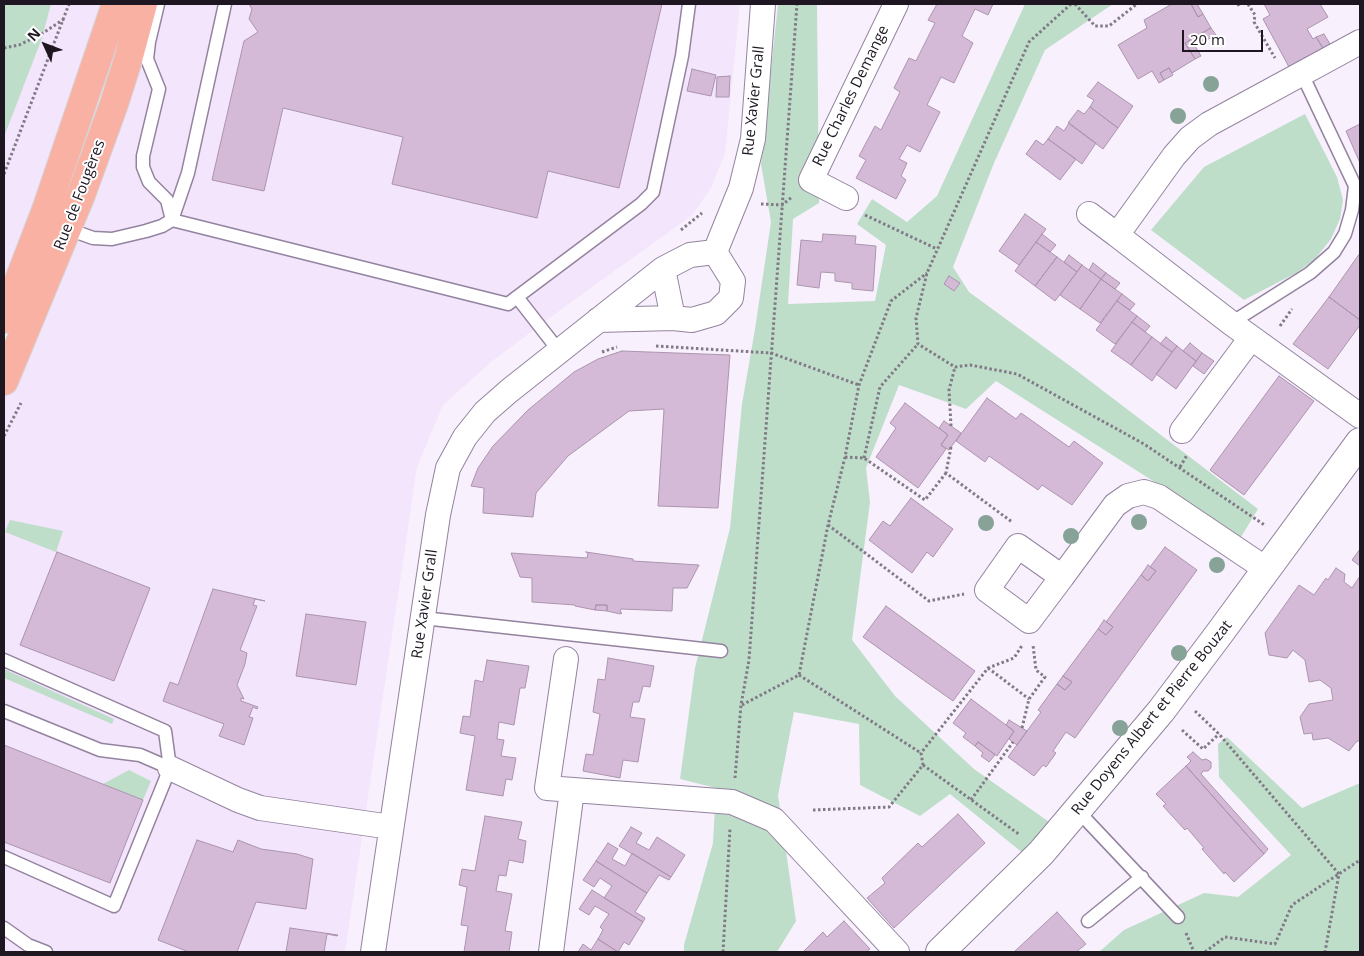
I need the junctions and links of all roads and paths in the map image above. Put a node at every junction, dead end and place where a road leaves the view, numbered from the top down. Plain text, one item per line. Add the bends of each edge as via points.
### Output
1 (68, 4) edge
2 (116, 4) edge
3 (143, 4) edge
4 (158, 4) edge
5 (225, 4) edge
6 (689, 4) edge
7 (763, 4) edge
8 (797, 4) edge
9 (896, 4) edge
10 (1071, 4) edge
11 (1075, 4) edge
12 (1137, 4) edge
13 (1248, 4) edge
14 (64, 18) junction
15 (1360, 42) edge
16 (4, 48) edge
17 (1295, 78) junction
18 (4, 174) edge
19 (811, 180) junction
20 (846, 198) joint
21 (735, 204) junction
22 (782, 205) junction
23 (46, 210) junction
24 (1089, 214) dead end
25 (172, 220) junction
26 (68, 229) junction
27 (677, 232) dead end
28 (1117, 235) junction
29 (937, 250) junction
30 (714, 252) junction
31 (663, 269) junction
32 (927, 273) junction
33 (517, 297) junction
34 (1297, 302) dead end
35 (673, 318) junction
36 (4, 319) edge
37 (598, 320) junction
38 (1231, 323) junction
39 (1258, 343) junction
40 (918, 344) junction
41 (621, 345) dead end
42 (652, 346) dead end
43 (559, 351) junction
44 (771, 353) junction
45 (597, 354) dead end
46 (955, 367) junction
47 (4, 381) edge
48 (859, 385) junction
49 (1360, 416) edge
50 (950, 426) dead end
51 (1182, 431) dead end
52 (1360, 442) edge
53 (951, 447) dead end
54 (845, 456) junction
55 (864, 458) junction
56 (946, 473) junction
57 (828, 525) junction
58 (1288, 540) junction
59 (1018, 546) junction
60 (1266, 569) junction
61 (1062, 577) junction
62 (987, 590) junction
63 (423, 618) junction
64 (1030, 627) junction
65 (721, 651) dead end
66 (566, 659) dead end
67 (4, 660) edge
68 (988, 668) junction
69 (799, 675) junction
70 (1029, 698) junction
71 (1191, 708) dead end
72 (4, 711) edge
73 (1161, 711) junction
74 (1022, 728) dead end
75 (1219, 734) junction
76 (1013, 742) dead end
77 (921, 753) junction
78 (923, 766) junction
79 (170, 768) junction
80 (572, 790) junction
81 (971, 800) junction
82 (813, 810) dead end
83 (1078, 811) junction
84 (391, 827) junction
85 (1042, 853) junction
86 (4, 857) edge
87 (1360, 860) edge
88 (1339, 874) junction
89 (1142, 877) junction
90 (1178, 917) dead end
91 (1088, 921) dead end
92 (4, 928) edge
93 (46, 952) edge
94 (373, 952) edge
95 (551, 952) edge
96 (897, 952) edge
97 (940, 952) edge
98 (1205, 952) edge
99 (1324, 952) edge

1 - 14 path
2 - 23 main road, Rue de Fougères
3 - 26 main road, Rue de Fougères via 114,104
4 - 25 lane via 147,59 159,89 143,167 149,182 167,200
5 - 25 lane via 188,173
6 - 33 lane via 682,56 652,192 641,204
7 - 21 street, Rue Xavier Grall via 753,139
8 - 22 path
9 - 19 street, Rue Charles Demange
10 - 29 path via 1029,42
11 - 12 path via 1095,26 1109,26
13 - 17 path via 1255,15 1254,22
14 - 16 path via 40,35
14 - 18 path
15 - 17 street
17 - 28 street via 1209,124 1190,138
17 - 38 lane via 1355,186 1350,218 1334,252 1310,273
19 - 20 street, Rue Charles Demange
19 - 22 path
20 - 29 path via 857,211
21 - 22 path
21 - 27 path via 716,196 709,208
21 - 30 street, Rue Xavier Grall
22 - 44 path
23 - 26 lane
23 - 36 main road, Rue de Fougères
24 - 28 street
25 - 26 lane via 162,226 112,239 93,238
25 - 33 lane via 508,304
26 - 47 main road, Rue de Fougères
28 - 38 street
29 - 32 path
30 - 31 street, Rue Xavier Grall via 690,255
30 - 35 street via 733,280 731,298 716,313 692,320
31 - 35 street
31 - 37 street, Rue Xavier Grall
32 - 40 path via 916,318
32 - 48 path via 891,301
33 - 43 lane
34 - 39 path
35 - 37 street
37 - 43 street, Rue Xavier Grall
38 - 39 street
39 - 49 street
39 - 51 street
40 - 46 path
40 - 55 path via 880,387
41 - 45 path
42 - 44 path
43 - 63 street, Rue Xavier Grall via 485,412 465,437 448,468
44 - 48 path
44 - 69 path via 749,660 741,705
46 - 50 path via 949,390
46 - 58 path via 970,365 1017,374 1144,444
48 - 54 path
52 - 58 street, Rue Doyens Albert et Pierre Bouzat
53 - 56 path
54 - 55 path
54 - 57 path
55 - 56 path via 925,500
56 - 59 path via 1012,522
57 - 62 path via 929,601
57 - 69 path
58 - 60 street, Rue Doyens Albert et Pierre Bouzat
59 - 61 street
59 - 62 street
60 - 61 street via 1158,497 1144,492 1128,496 1115,505
60 - 73 street, Rue Doyens Albert et Pierre Bouzat
61 - 64 street
62 - 64 street
63 - 65 lane
63 - 84 street, Rue Xavier Grall
64 - 68 path via 1014,658
64 - 70 path via 1036,670 1045,677
66 - 80 street via 547,788
67 - 79 lane via 165,731
68 - 70 path
68 - 77 path
69 - 77 path
70 - 74 path
71 - 75 path
72 - 79 lane via 100,750 140,756
73 - 75 path via 1203,749
73 - 83 street, Rue Doyens Albert et Pierre Bouzat
75 - 88 path
76 - 81 path
77 - 78 path
78 - 81 path
78 - 82 path via 889,807
79 - 84 street via 260,808
79 - 86 lane via 114,906
80 - 95 street
80 - 96 street via 732,802 774,820
81 - 85 path
83 - 85 street, Rue Doyens Albert et Pierre Bouzat
83 - 89 lane
84 - 94 street, Rue Xavier Grall
85 - 97 street, Rue Doyens Albert et Pierre Bouzat
87 - 88 path
88 - 98 path via 1292,905 1275,944 1225,937
88 - 99 path
89 - 90 lane
89 - 91 lane
92 - 93 lane via 28,945

